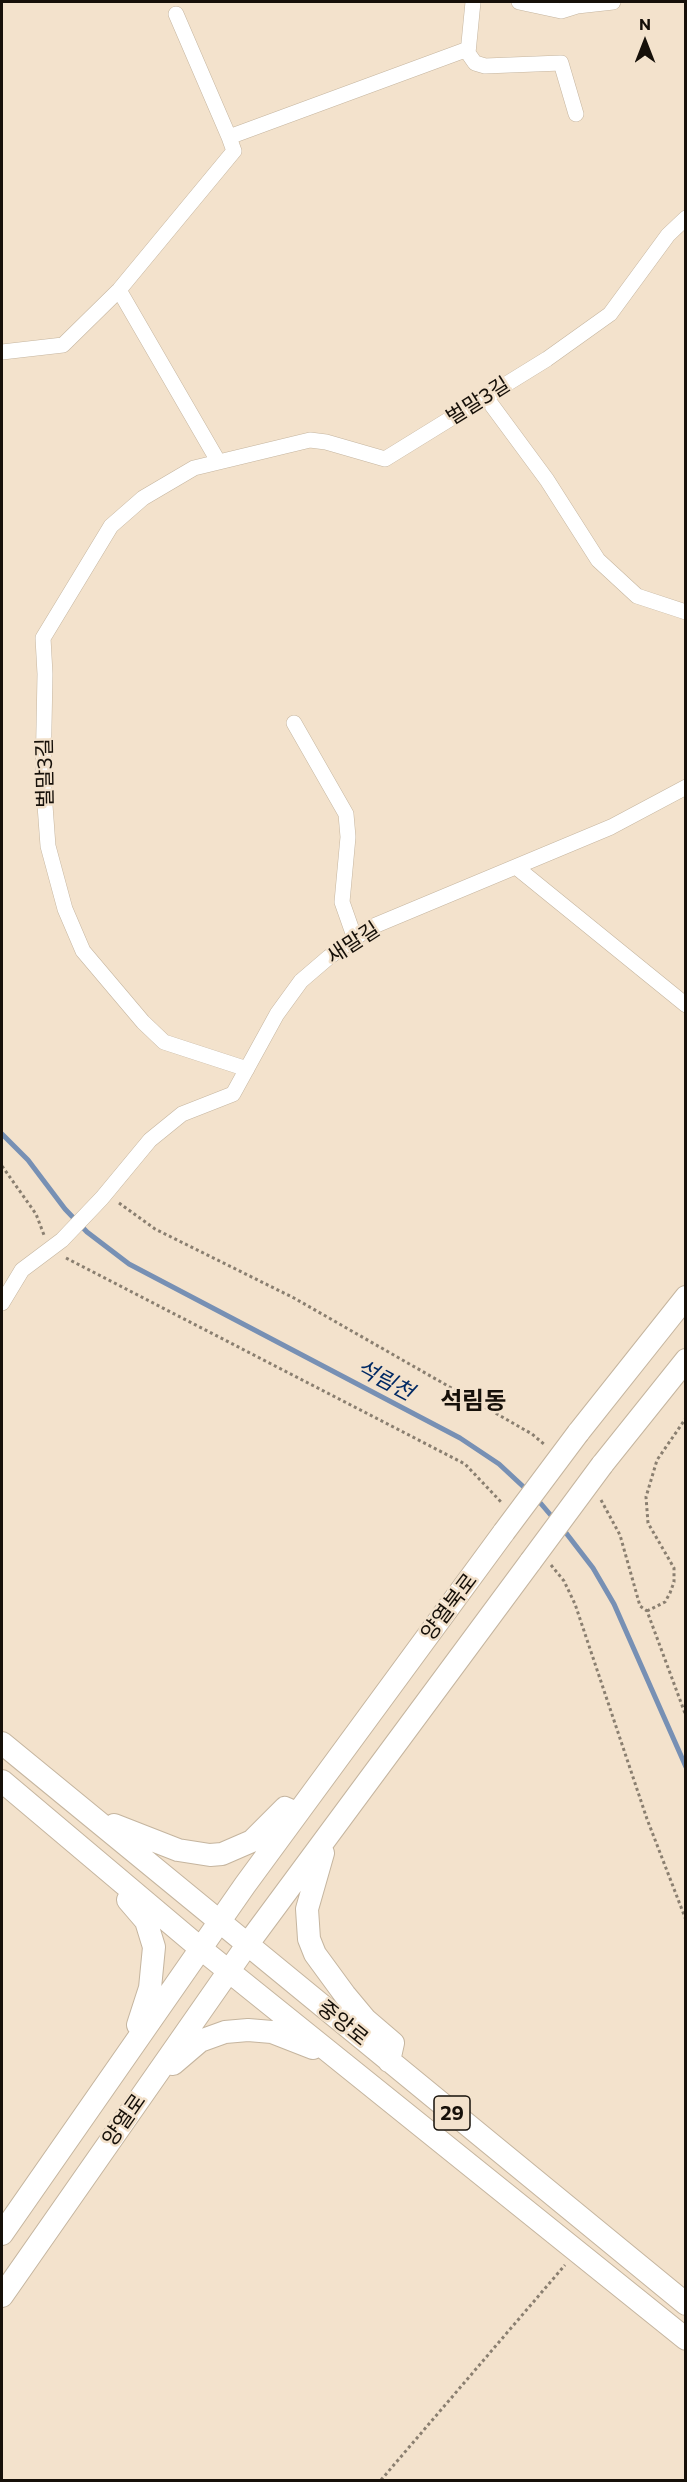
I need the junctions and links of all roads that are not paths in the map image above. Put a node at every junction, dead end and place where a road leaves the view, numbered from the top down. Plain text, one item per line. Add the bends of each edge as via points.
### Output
1 (473, 2) edge
2 (519, 2) edge
3 (613, 2) edge
4 (176, 14) dead end
5 (468, 49) junction
6 (576, 114) dead end
7 (229, 138) junction
8 (686, 218) edge
9 (119, 290) junction
10 (2, 352) edge
11 (485, 396) junction
12 (218, 461) junction
13 (686, 612) edge
14 (294, 723) dead end
15 (686, 787) edge
16 (516, 867) junction
17 (355, 939) junction
18 (686, 1005) edge
19 (247, 1069) junction
20 (686, 1297) edge
21 (2, 1302) edge
22 (686, 1360) edge
23 (2, 1743) edge
24 (2, 1781) edge
25 (84, 1810) junction
26 (297, 1813) junction
27 (329, 1834) junction
28 (128, 1887) junction
29 (219, 1921) junction
30 (248, 1945) junction
31 (200, 1948) junction
32 (229, 1971) junction
33 (132, 2045) junction
34 (339, 2059) junction
35 (389, 2061) junction
36 (163, 2063) junction
37 (2, 2234) edge
38 (2, 2296) edge
39 (686, 2304) edge
40 (686, 2339) edge

1 - 5 street
2 - 3 street via 561,11
4 - 7 street
5 - 6 street via 475,63 485,66 561,63
5 - 7 street
7 - 9 street via 234,152
8 - 11 street, 벌말3길 via 610,314
9 - 10 street via 63,345
9 - 12 street
11 - 12 street, 벌말3길 via 386,459 310,440
11 - 13 street via 547,480 598,560 637,597
12 - 19 street, 벌말3길 via 194,468 143,498 111,526 43,638 43,778 48,846 65,909 83,951 164,1041
14 - 17 street via 346,814 348,837 342,902
15 - 16 street, 새말길 via 611,827
16 - 17 street, 새말길 via 369,928
16 - 18 street
17 - 19 street, 새말길 via 301,981 277,1014
19 - 21 street, 새말길 via 233,1094 182,1114 150,1140 56,1245 22,1270
20 - 26 main road, 양열북로, bridge via 578,1433
22 - 27 main road, 양열북로, bridge via 602,1465 541,1562
23 - 25 main road, 중앙로 / 29
24 - 28 main road, 중앙로 / 29
25 - 26 main road via 154,1842 210,1856 252,1840 285,1808
25 - 29 main road, 중앙로 / 29
26 - 29 main road, 양열북로
27 - 30 main road, 양열북로
27 - 35 main road via 307,1909 309,1940 345,1995 393,2043
28 - 31 main road, 중앙로 / 29
28 - 33 main road via 127,1899 146,1921 154,1947 150,1988
29 - 30 main road, 중앙로 / 29
29 - 31 main road, 양열로
30 - 32 main road, 양열로
30 - 35 main road, 중앙로 / 29
31 - 32 main road, 중앙로 / 29
31 - 33 main road, 양열로
32 - 34 main road, 중앙로 / 29
32 - 36 main road, 양열로
33 - 37 main road, 양열로
34 - 36 main road via 272,2032 248,2030 225,2032 200,2041 170,2067
34 - 40 main road, 중앙로 / 29
35 - 39 main road, 중앙로 / 29
36 - 38 main road, 양열로

